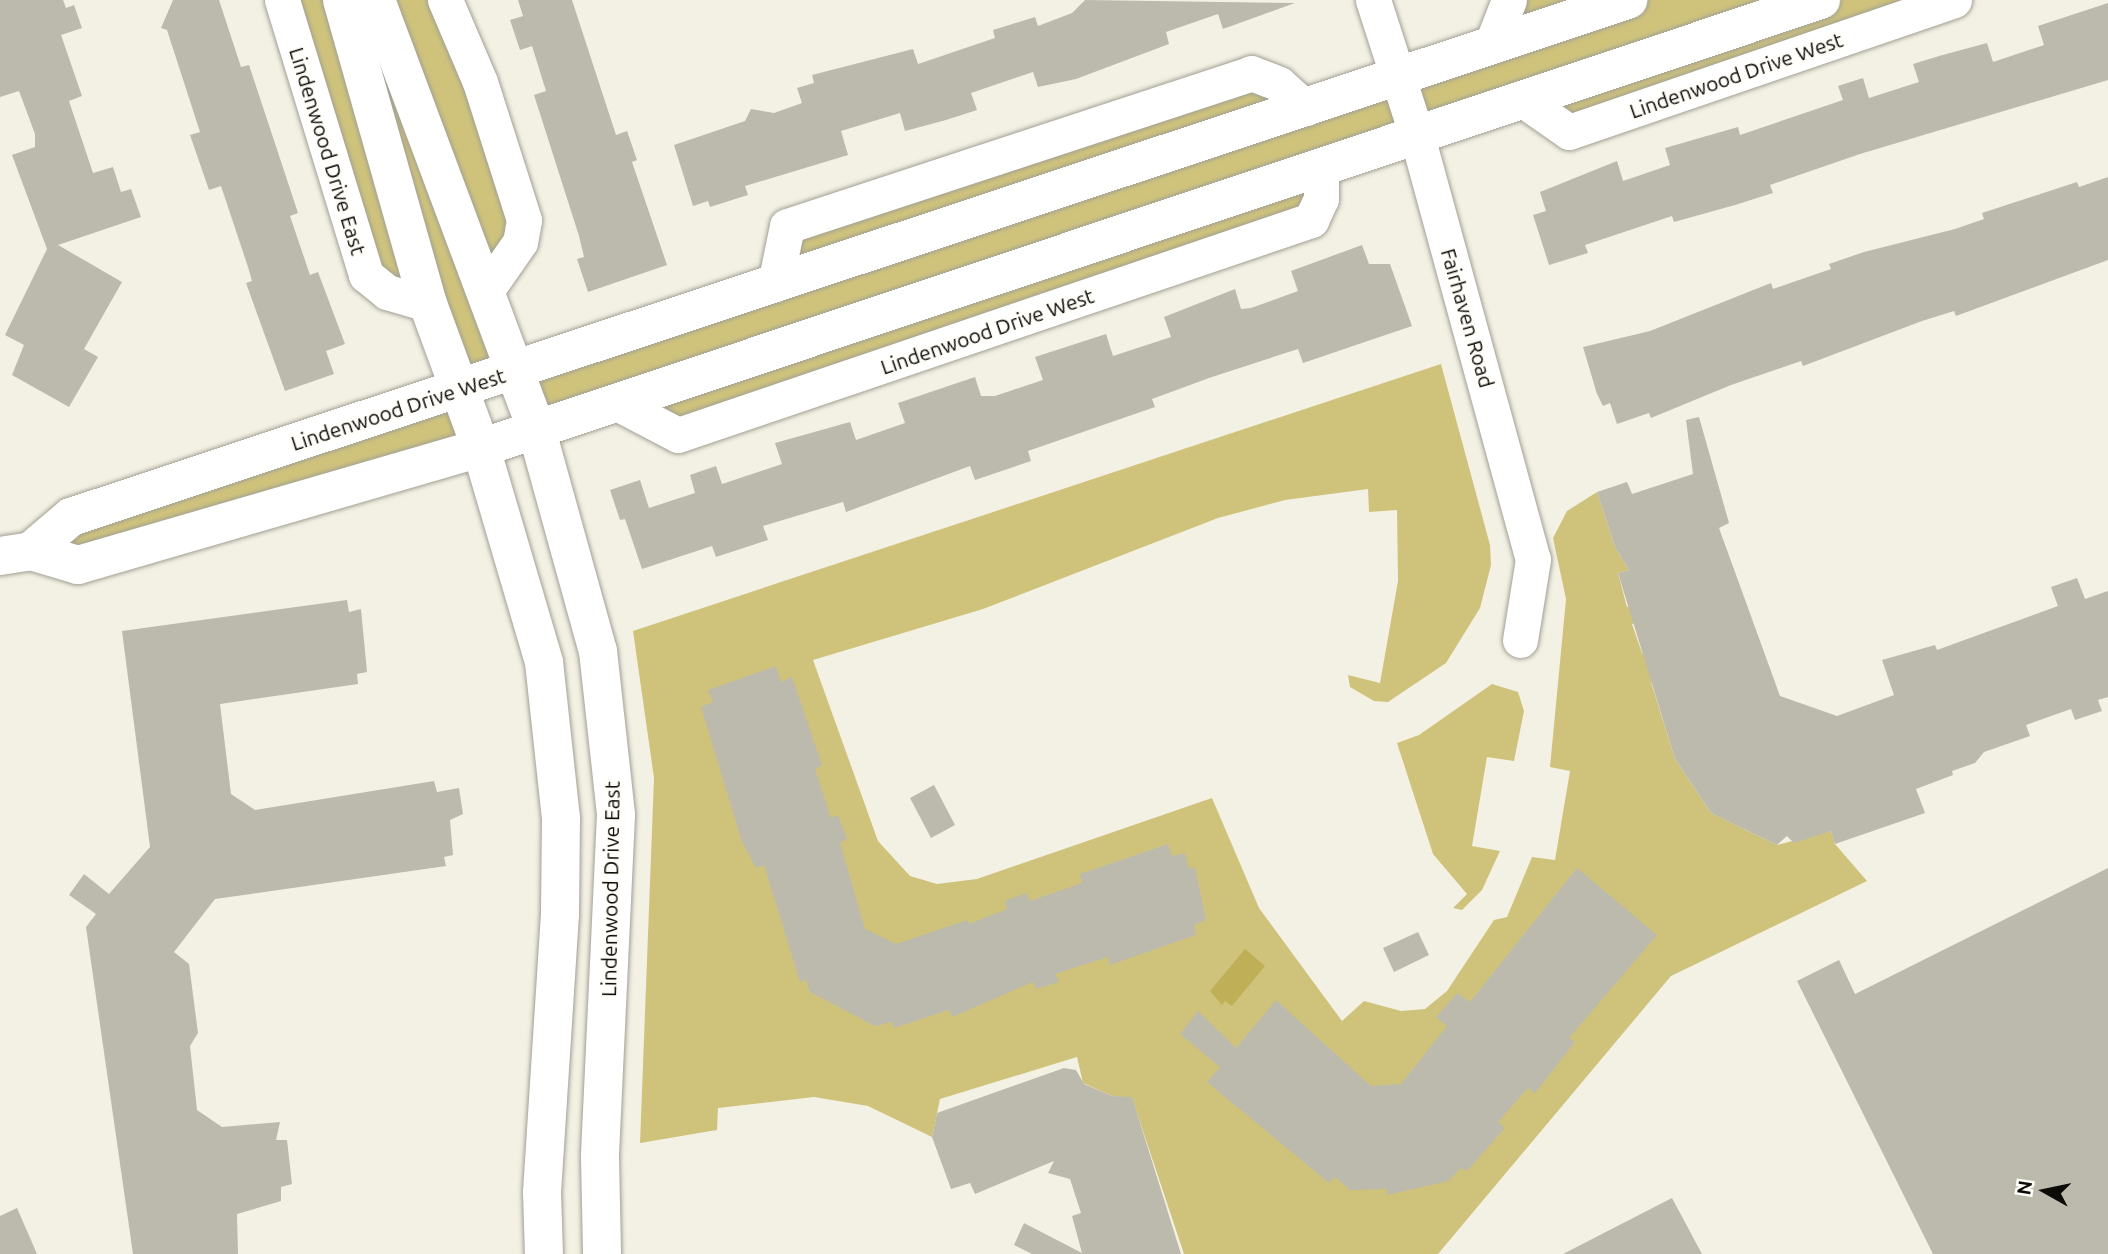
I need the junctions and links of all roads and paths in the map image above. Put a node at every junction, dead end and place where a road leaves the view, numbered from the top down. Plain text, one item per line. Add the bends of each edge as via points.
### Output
1 (282, 0) edge
2 (342, 0) edge
3 (376, 0) edge
4 (445, 0) edge
5 (1373, 0) edge
6 (1509, 0) edge
7 (1628, 0) edge
8 (1821, 0) edge
9 (1954, 0) edge
10 (1491, 46) junction
11 (1399, 77) junction
12 (1524, 100) junction
13 (1306, 108) junction
14 (1417, 136) junction
15 (1321, 168) junction
16 (775, 284) junction
17 (486, 291) junction
18 (428, 304) junction
19 (514, 370) junction
20 (460, 388) junction
21 (615, 402) junction
22 (536, 428) junction
23 (481, 448) junction
24 (16, 554) edge
25 (1520, 640) dead end
26 (544, 1254) edge
27 (602, 1254) edge

1 - 18 street, Lindenwood Drive East via 366,275 387,292
2 - 18 street
3 - 17 street, Lindenwood Drive East
4 - 17 street via 480,82 524,220 520,242
5 - 11 street, Fairhaven Road
6 - 10 street
7 - 10 street, Lindenwood Drive West
8 - 12 street, Lindenwood Drive West
9 - 12 street, Lindenwood Drive West via 1569,132
10 - 11 street, Lindenwood Drive West
11 - 13 street, Lindenwood Drive West
11 - 14 street, Fairhaven Road
12 - 14 street, Lindenwood Drive West
13 - 16 street, Lindenwood Drive West
13 - 16 street via 1279,84 1251,73 787,226
14 - 15 street, Lindenwood Drive West
14 - 25 street, Fairhaven Road via 1533,559
15 - 21 street, Lindenwood Drive West
15 - 21 street, Lindenwood Drive West via 1321,199 1311,220 678,436
16 - 19 street, Lindenwood Drive West
17 - 19 street, Lindenwood Drive East
18 - 20 street
19 - 20 street, Lindenwood Drive West
19 - 22 street, Lindenwood Drive East
20 - 23 street
20 - 24 street, Lindenwood Drive West via 71,517
21 - 22 street, Lindenwood Drive West
22 - 23 street, Lindenwood Drive West
22 - 27 street, Lindenwood Drive East via 598,651 609,725 616,815 600,1157
23 - 24 street, Lindenwood Drive West via 78,565
23 - 26 street via 544,662 555,735 561,914 544,1133

